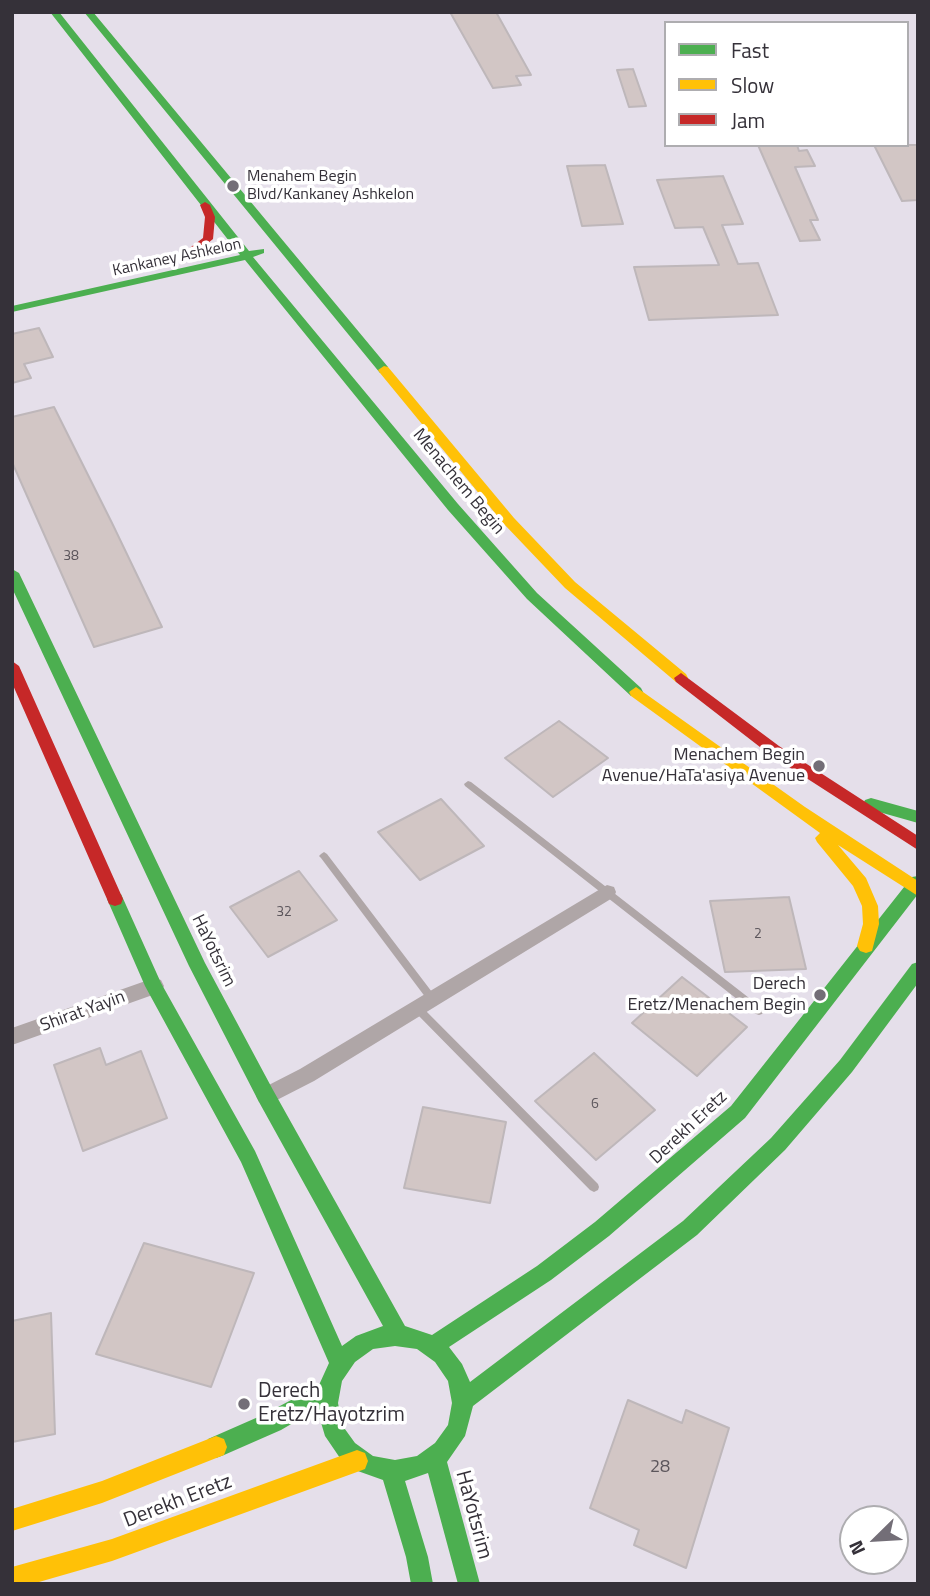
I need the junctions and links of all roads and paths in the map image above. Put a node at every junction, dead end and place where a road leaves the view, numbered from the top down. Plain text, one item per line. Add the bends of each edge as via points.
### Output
1 (54, 12) edge
2 (88, 12) edge
3 (204, 202) junction
4 (279, 242) junction
5 (237, 244) junction
6 (248, 257) junction
7 (191, 262) junction
8 (276, 293) junction
9 (12, 295) edge
10 (12, 309) edge
11 (12, 573) edge
12 (12, 666) edge
13 (808, 774) junction
14 (468, 784) dead end
15 (799, 811) junction
16 (918, 817) edge
17 (918, 844) edge
18 (324, 856) dead end
19 (916, 886) edge
20 (607, 892) junction
21 (864, 952) junction
22 (918, 970) edge
23 (912, 984) edge
24 (154, 986) junction
25 (424, 1003) junction
26 (759, 1012) dead end
27 (12, 1037) edge
28 (266, 1097) junction
29 (594, 1187) dead end
30 (399, 1335) junction
31 (433, 1346) junction
32 (340, 1365) junction
33 (328, 1392) junction
34 (462, 1401) junction
35 (435, 1457) junction
36 (357, 1461) junction
37 (391, 1472) junction
38 (12, 1520) edge
39 (12, 1578) edge
40 (422, 1584) edge
41 (469, 1584) edge

1 - 3 main road, Menachem Begin
2 - 4 main road, Menachem Begin
3 - 5 main road, Menachem Begin
3 - 7 main road via 210,217 208,239
4 - 5 main road, Kankaney Ashkelon
4 - 6 main road, Kankaney Ashkelon
4 - 13 main road, Menachem Begin via 509,521 570,585 661,663
5 - 6 main road, Menachem Begin
5 - 7 main road, Kankaney Ashkelon
6 - 7 main road, Kankaney Ashkelon
6 - 8 main road, Menachem Begin
7 - 8 main road via 242,276
7 - 9 main road, Kankaney Ashkelon
7 - 10 main road, Kankaney Ashkelon
8 - 15 main road, Menachem Begin via 453,508 532,596 623,682
11 - 28 main road, HaYotsrim via 198,966
12 - 24 main road
13 - 16 main road via 874,805
13 - 17 main road, Menachem Begin
14 - 20 lane
15 - 19 main road, Menachem Begin
15 - 21 main road via 860,883 870,906
18 - 25 lane
19 - 21 main road, Derekh Eretz
20 - 25 street
20 - 26 lane
21 - 31 main road, Derekh Eretz via 737,1112 602,1229
22 - 23 main road
23 - 34 main road via 778,1144 690,1228
24 - 27 street, Shirat Yayin
24 - 32 main road via 248,1157
25 - 28 street
25 - 29 lane
28 - 30 main road, HaYotsrim
30 - 31 main road
30 - 32 main road via 366,1342
31 - 34 main road via 454,1370
32 - 33 main road
33 - 36 main road via 335,1437
33 - 38 main road, Derekh Eretz via 217,1447 102,1492
34 - 35 main road via 455,1432
35 - 37 main road
35 - 41 main road, HaYotsrim
36 - 37 main road
36 - 39 main road, Derekh Eretz via 111,1550
37 - 40 main road

